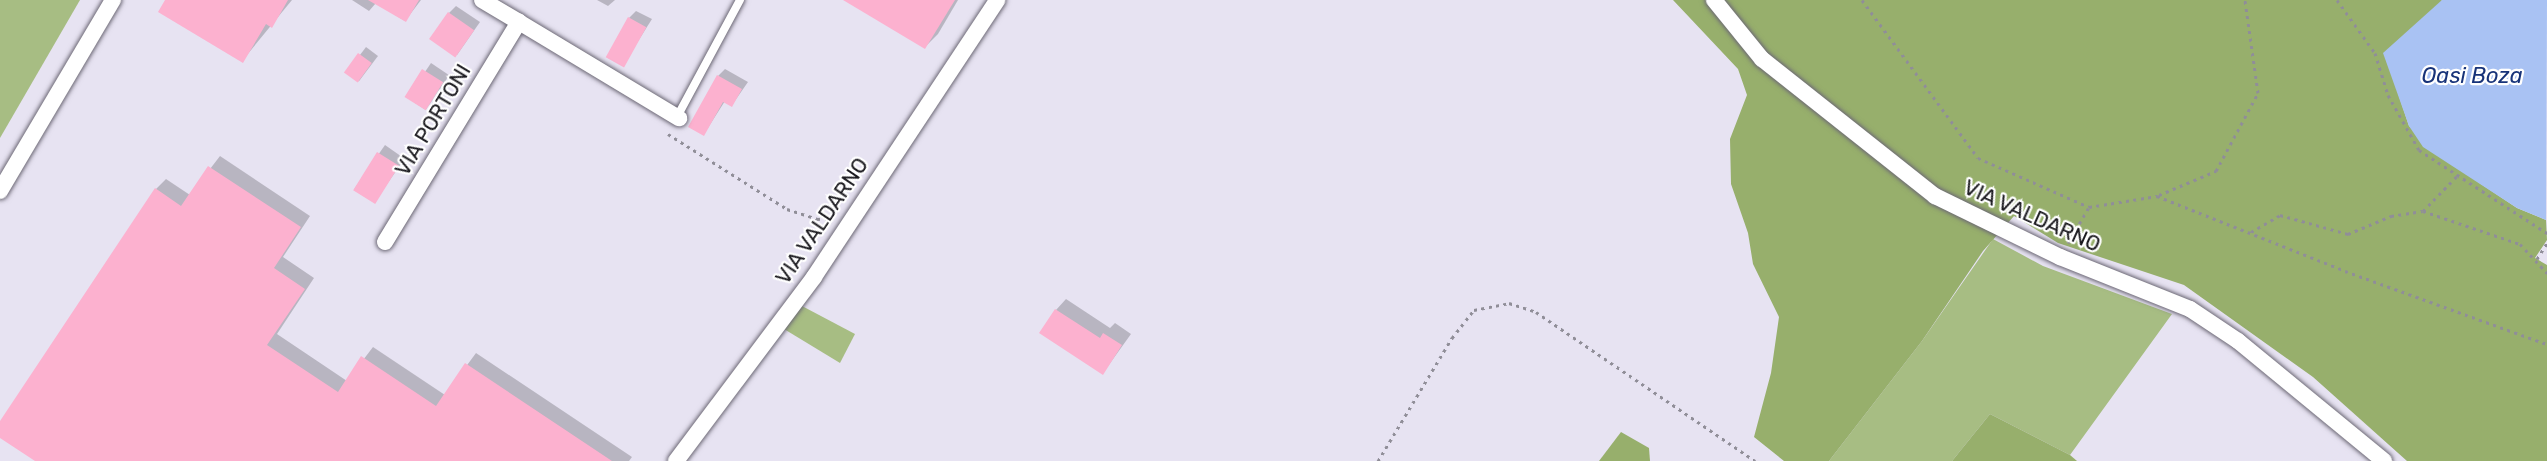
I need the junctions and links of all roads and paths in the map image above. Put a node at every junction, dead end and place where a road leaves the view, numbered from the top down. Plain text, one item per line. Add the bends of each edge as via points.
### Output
1 (112, 0) edge
2 (482, 0) edge
3 (740, 0) edge
4 (997, 0) edge
5 (1714, 0) edge
6 (1862, 0) edge
7 (2245, 0) edge
8 (2337, 0) edge
9 (519, 22) junction
10 (678, 117) joint
11 (667, 133) dead end
12 (2458, 175) junction
13 (0, 191) edge
14 (2157, 196) junction
15 (2089, 207) junction
16 (2423, 212) junction
17 (853, 218) junction
18 (2250, 233) junction
19 (2547, 233) edge
20 (385, 242) dead end
21 (2547, 243) edge
22 (2060, 257) junction
23 (2537, 259) dead end
24 (2547, 273) edge
25 (2547, 344) edge
26 (676, 461) edge
27 (1378, 461) edge
28 (1755, 461) edge
29 (2384, 461) edge

1 - 13 street
2 - 9 street
3 - 10 lane
4 - 17 street, VIA VALDARNO
5 - 22 street, VIA VALDARNO via 1762,58 1935,196
6 - 15 path via 1978,158
7 - 14 path via 2258,93 2216,171
8 - 12 path via 2375,53 2405,131 2419,150
9 - 10 street
9 - 20 street, VIA PORTONI
11 - 17 path via 787,209 817,219
12 - 16 path
12 - 19 path
14 - 15 path
14 - 18 path
15 - 22 path
16 - 18 path via 2391,216 2348,234 2280,215
16 - 24 path via 2520,244
17 - 26 street, VIA VALDARNO via 814,277
18 - 25 path
21 - 23 path
22 - 29 street, VIA VALDARNO via 2190,309 2238,341
27 - 28 path via 1452,338 1474,310 1509,303 1536,312

